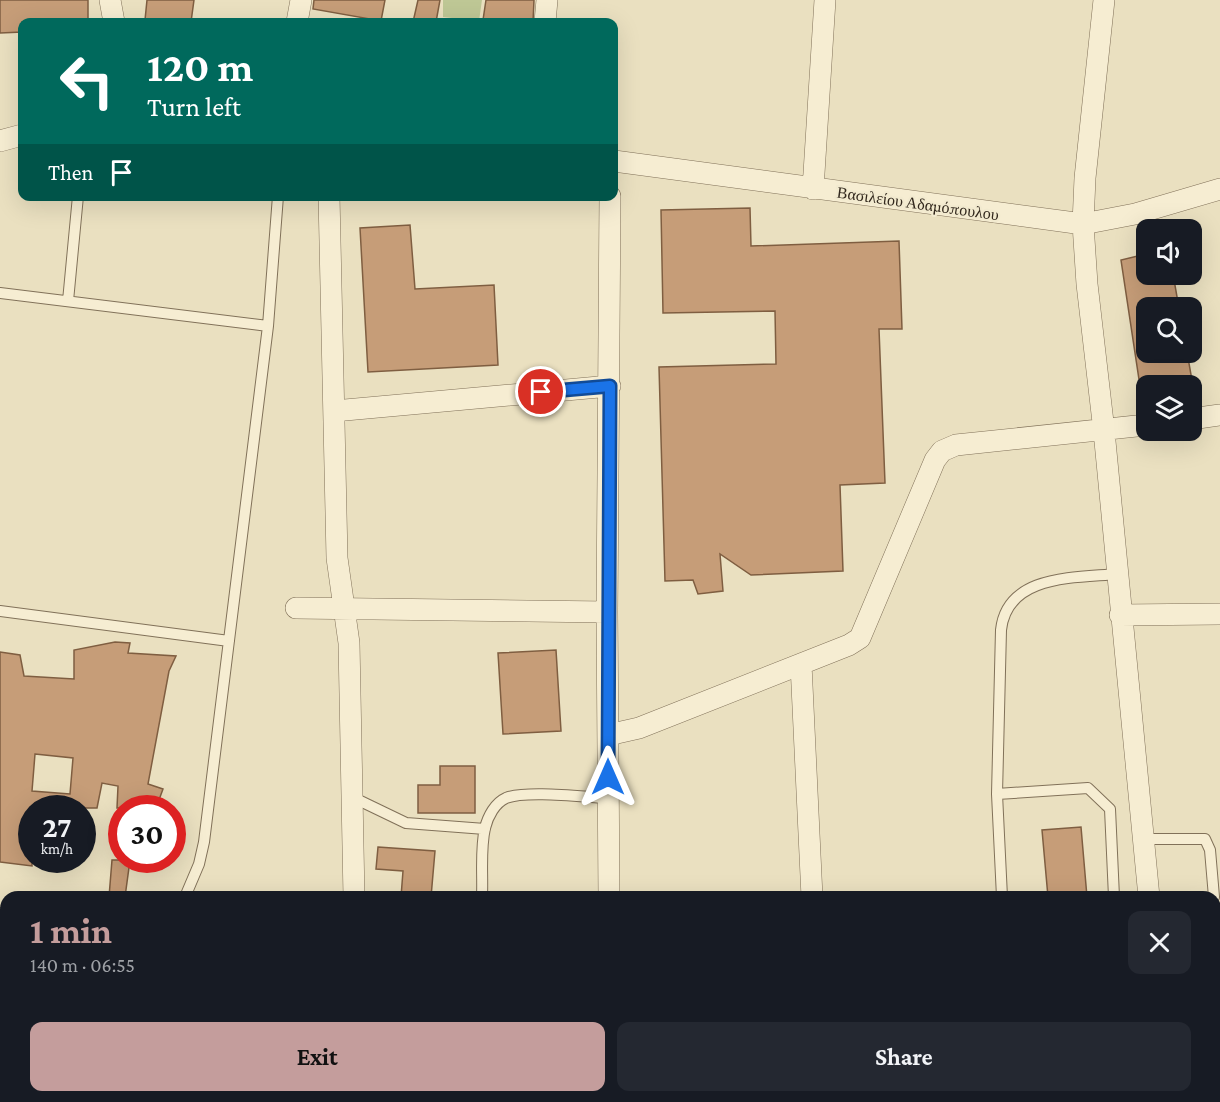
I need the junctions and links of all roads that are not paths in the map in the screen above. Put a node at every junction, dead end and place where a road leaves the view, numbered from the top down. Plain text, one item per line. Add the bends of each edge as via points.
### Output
1 (110, 0) edge
2 (301, 0) edge
3 (547, 0) edge
4 (825, 0) edge
5 (1104, 0) edge
6 (113, 18) edge
7 (298, 18) edge
8 (545, 18) edge
9 (18, 136) edge
10 (0, 141) edge
11 (618, 162) edge
12 (813, 189) junction
13 (1220, 189) edge
14 (78, 201) edge
15 (278, 201) edge
16 (329, 201) edge
17 (610, 201) edge
18 (1083, 224) junction
19 (0, 293) edge
20 (68, 302) junction
21 (268, 326) junction
22 (610, 386) junction
23 (334, 411) junction
24 (1220, 415) edge
25 (1202, 417) edge
26 (1136, 426) edge
27 (1104, 431) junction
28 (1117, 574) junction
29 (296, 608) dead end
30 (345, 609) junction
31 (0, 611) edge
32 (607, 612) junction
33 (1220, 614) edge
34 (1120, 615) junction
35 (229, 640) junction
36 (801, 664) junction
37 (608, 735) junction
38 (997, 794) junction
39 (352, 797) junction
40 (608, 798) junction
41 (485, 829) junction
42 (1143, 839) junction
43 (188, 891) edge
44 (354, 891) edge
45 (482, 891) edge
46 (609, 891) edge
47 (813, 891) edge
48 (1002, 891) edge
49 (1114, 891) edge
50 (1148, 891) edge
51 (1213, 891) edge

1 - 6 street
2 - 7 street
3 - 8 street
4 - 12 street
5 - 18 street via 1084,178
9 - 10 street
11 - 12 street, Βασιλείου Αδαμόπουλου
12 - 18 street, Βασιλείου Αδαμόπουλου
13 - 18 street, Βασιλείου Αδαμόπουλου via 1135,214
14 - 20 lane
15 - 21 lane
16 - 23 street
17 - 22 street
18 - 27 street
19 - 20 lane
20 - 21 lane
21 - 35 lane
22 - 23 street
22 - 32 street
23 - 30 street via 337,558
24 - 25 street
26 - 27 street
27 - 28 street
27 - 36 street via 956,445 942,451 862,635 849,645
28 - 34 street
28 - 38 lane via 1041,583 1019,596 1006,612 1001,630
29 - 30 street
30 - 32 street
30 - 39 street
31 - 35 lane
32 - 37 street
33 - 34 street
34 - 42 street
35 - 43 lane via 204,842
36 - 37 street via 639,728
36 - 47 street
37 - 40 street
38 - 48 lane
38 - 49 lane via 1088,788 1101,798 1110,809
39 - 41 lane via 406,824
39 - 44 street
40 - 41 lane via 507,798 493,810
40 - 46 street
41 - 45 lane
42 - 50 street
42 - 51 lane via 1205,839 1210,850

